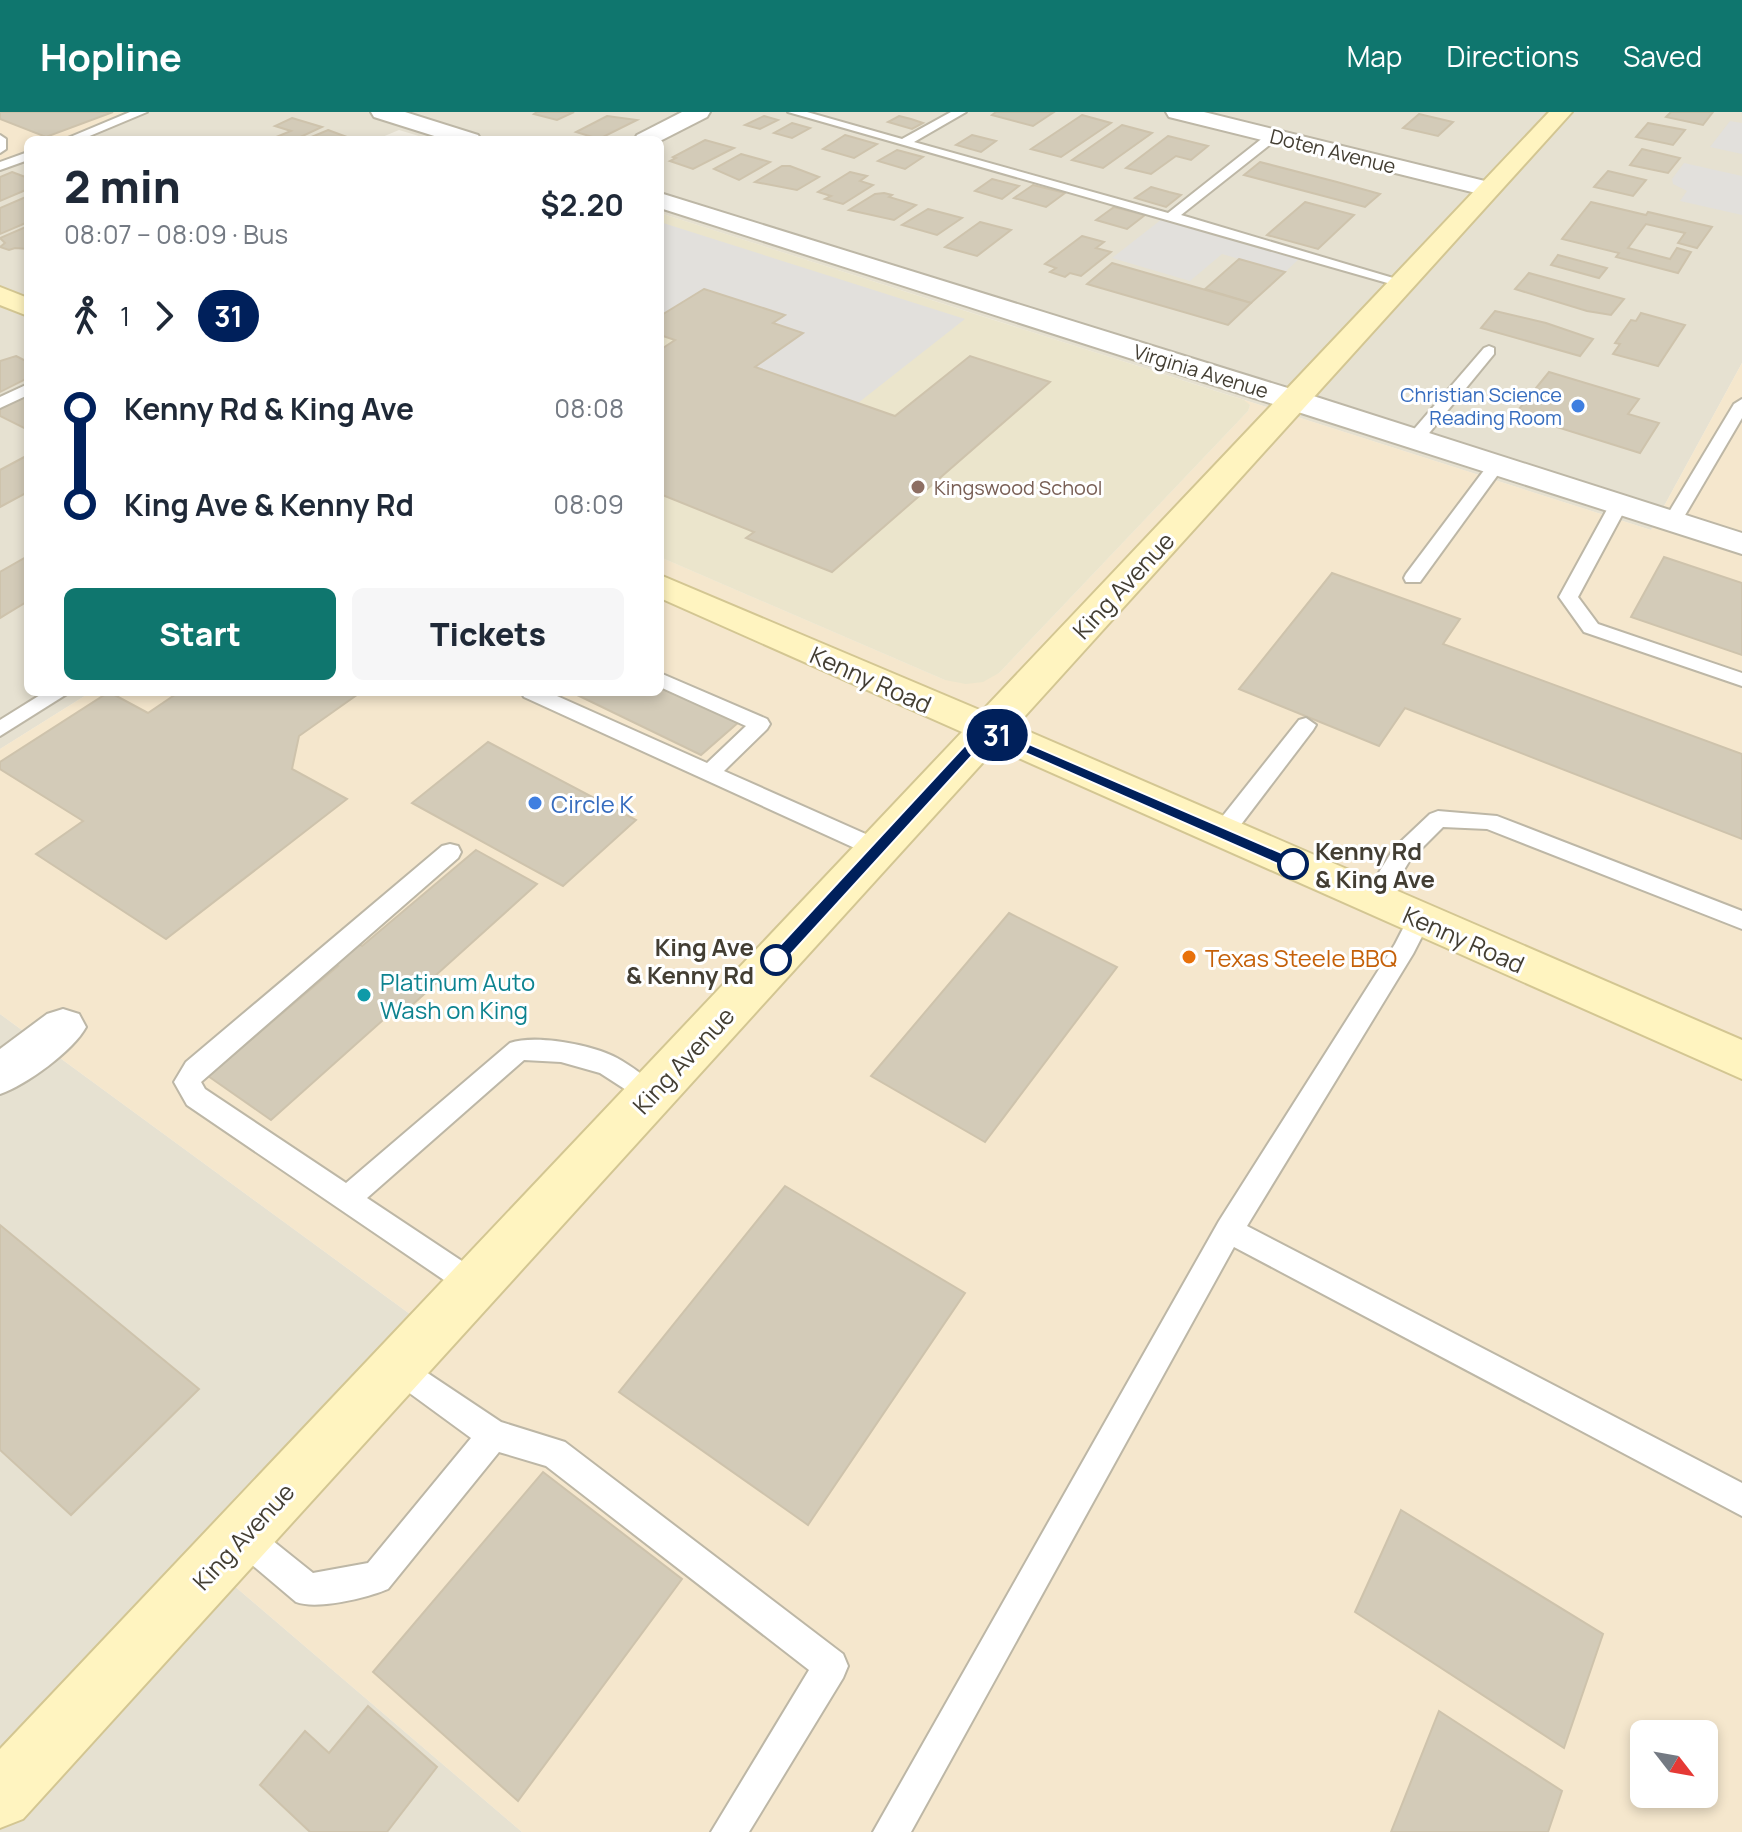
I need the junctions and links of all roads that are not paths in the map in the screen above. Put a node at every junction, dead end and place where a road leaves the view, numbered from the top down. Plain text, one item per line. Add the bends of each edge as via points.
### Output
1 (141, 112) edge
2 (382, 112) edge
3 (699, 112) edge
4 (794, 112) edge
5 (960, 112) edge
6 (1177, 112) edge
7 (1561, 112) edge
8 (79, 136) edge
9 (457, 136) edge
10 (653, 136) edge
11 (1273, 136) junction
12 (0, 139) edge
13 (905, 142) junction
14 (0, 149) edge
15 (24, 157) edge
16 (0, 166) edge
17 (1488, 189) junction
18 (664, 201) edge
19 (1180, 221) junction
20 (1403, 283) junction
21 (0, 295) edge
22 (24, 306) edge
23 (1489, 351) dead end
24 (24, 391) edge
25 (1297, 400) junction
26 (0, 403) edge
27 (1742, 404) edge
28 (1415, 439) junction
29 (1497, 465) junction
30 (1619, 504) junction
31 (1672, 522) junction
32 (1742, 544) edge
33 (1413, 578) dead end
34 (664, 587) edge
35 (1742, 680) edge
36 (664, 681) edge
37 (54, 696) edge
38 (540, 696) edge
39 (1306, 725) dead end
40 (0, 729) edge
41 (987, 731) junction
42 (708, 774) junction
43 (1222, 833) junction
44 (878, 849) junction
45 (450, 852) dead end
46 (1374, 900) junction
47 (1419, 919) junction
48 (1742, 920) edge
49 (63, 1027) dead end
50 (1742, 1060) edge
51 (0, 1075) edge
52 (651, 1095) junction
53 (348, 1198) junction
54 (1229, 1230) junction
55 (476, 1286) junction
56 (399, 1368) junction
57 (493, 1435) junction
58 (1742, 1500) edge
59 (242, 1536) junction
60 (0, 1796) edge
61 (729, 1832) edge
62 (891, 1832) edge

1 - 8 lane
2 - 9 street
3 - 10 street
4 - 13 lane
5 - 13 lane
6 - 11 street, Doten Avenue
7 - 17 street, King Avenue
11 - 17 street, Doten Avenue
11 - 19 lane via 1175,213
12 - 14 lane
13 - 19 lane
15 - 16 lane
17 - 20 street, King Avenue
18 - 25 street, Virginia Avenue
19 - 20 lane
20 - 25 street, King Avenue
21 - 22 street
23 - 28 lane
24 - 26 lane
25 - 28 street, Virginia Avenue
25 - 41 street, King Avenue
27 - 31 lane
28 - 29 street, Virginia Avenue
29 - 30 street, Virginia Avenue
29 - 33 lane
30 - 31 street, Virginia Avenue
30 - 35 lane via 1568,597 1591,628
31 - 32 street, Virginia Avenue
34 - 41 street, Kenny Road
36 - 42 lane via 760,724
37 - 40 lane
38 - 42 lane
39 - 43 lane
41 - 43 street, Kenny Road
41 - 44 street, King Avenue
42 - 44 lane
43 - 46 street, Kenny Road
44 - 52 street, King Avenue
45 - 53 lane via 195,1069 187,1082 196,1097
46 - 47 street, Kenny Road
46 - 48 lane via 1402,854 1438,819 1489,821
47 - 50 street, Kenny Road
47 - 54 lane
49 - 51 street
52 - 53 lane via 608,1065 561,1052 519,1050
52 - 55 street, King Avenue
53 - 55 lane
54 - 58 lane
54 - 62 lane
55 - 56 street, King Avenue
56 - 57 lane
56 - 59 street, King Avenue
57 - 59 lane via 377,1578 308,1590
57 - 61 lane via 554,1453 831,1666
59 - 60 street, King Avenue

